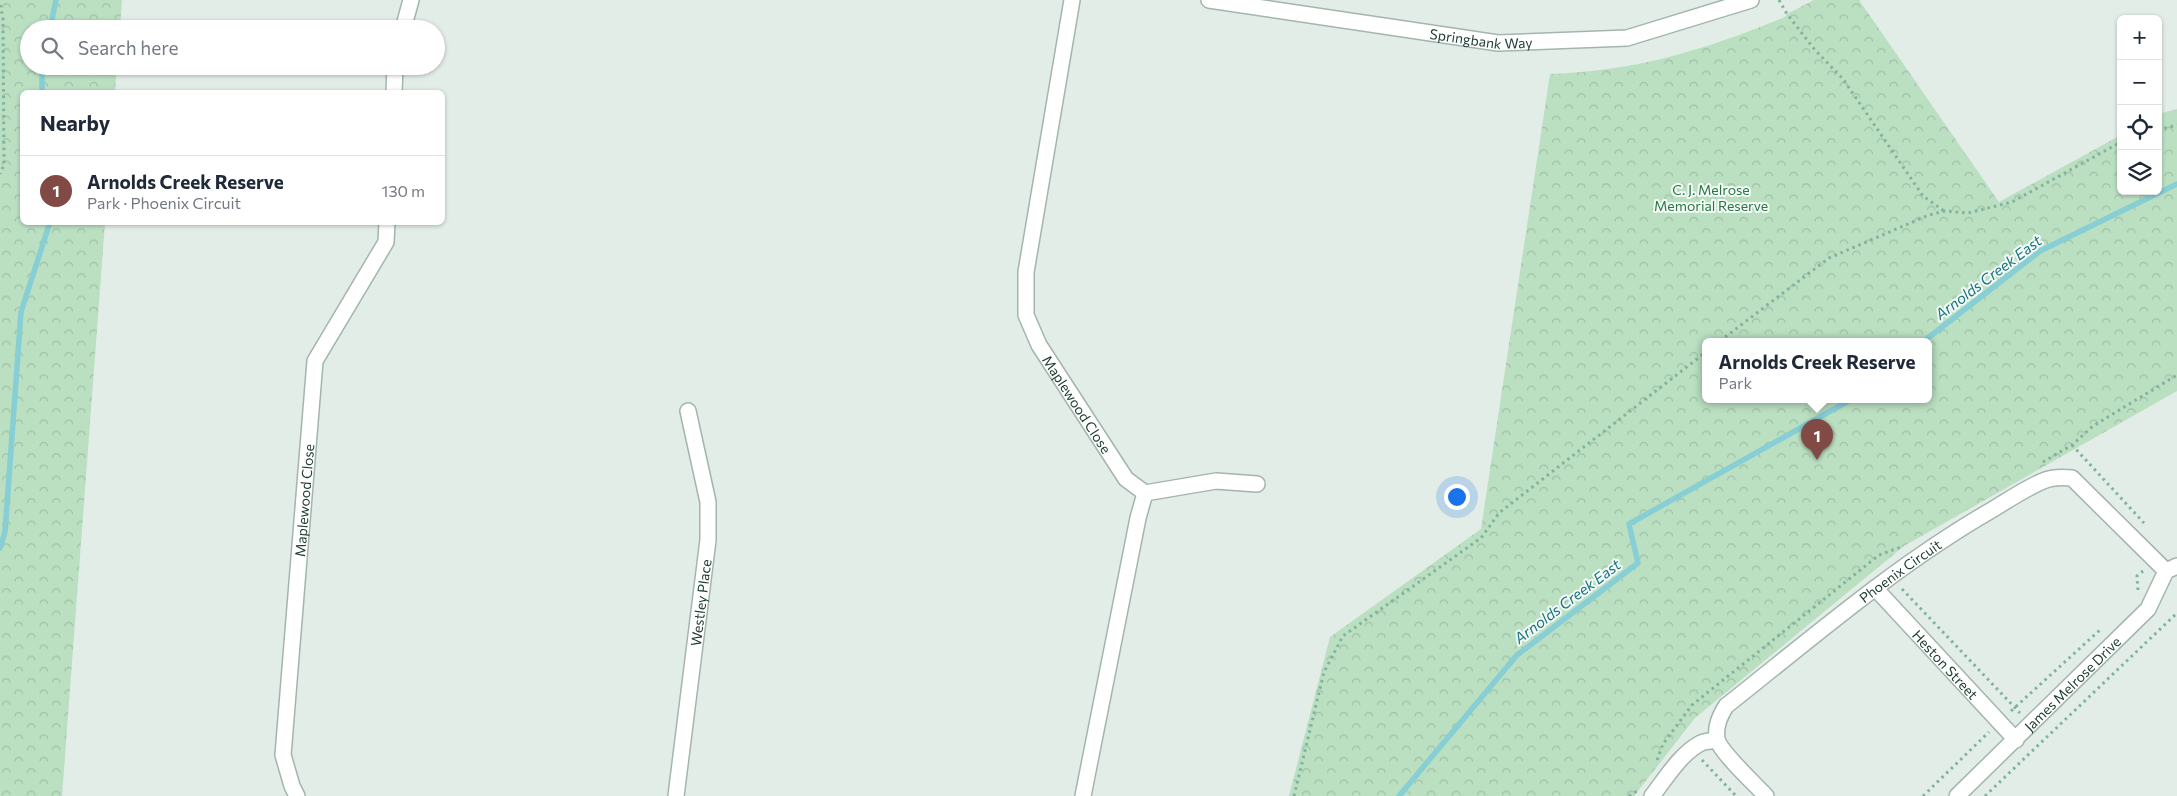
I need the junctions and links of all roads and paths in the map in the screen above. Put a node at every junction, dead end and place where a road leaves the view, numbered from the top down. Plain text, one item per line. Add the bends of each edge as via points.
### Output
1 (411, 0) edge
2 (1072, 0) edge
3 (1209, 0) edge
4 (1751, 0) edge
5 (1779, 0) edge
6 (0, 5) edge
7 (405, 20) edge
8 (395, 75) edge
9 (394, 90) edge
10 (2177, 125) edge
11 (2162, 129) edge
12 (2117, 144) edge
13 (0, 174) edge
14 (1945, 211) junction
15 (387, 225) edge
16 (1724, 338) edge
17 (1702, 355) edge
18 (688, 411) dead end
19 (2072, 445) dead end
20 (1257, 484) dead end
21 (1145, 493) junction
22 (2146, 526) dead end
23 (1875, 558) dead end
24 (2154, 560) junction
25 (2171, 568) edge
26 (1892, 576) junction
27 (1875, 588) junction
28 (2139, 595) dead end
29 (2177, 613) edge
30 (2102, 628) dead end
31 (2015, 708) junction
32 (1999, 722) junction
33 (2032, 724) junction
34 (1717, 740) junction
35 (2016, 740) junction
36 (1692, 750) junction
37 (297, 796) edge
38 (676, 796) edge
39 (1083, 796) edge
40 (1294, 796) edge
41 (1652, 796) edge
42 (1736, 796) edge
43 (1766, 796) edge
44 (1923, 796) edge
45 (1957, 796) edge
46 (1984, 796) edge

1 - 7 street
2 - 21 street, Maplewood Close via 1026,272 1026,315 1039,345 1126,479
3 - 4 street, Springbank Way via 1498,43 1627,38
5 - 14 path via 1815,50 1843,79 1923,196
6 - 13 path via 3,17 4,165
8 - 9 street
10 - 11 path
12 - 14 path via 2012,202 1968,213
14 - 16 path via 1829,258
15 - 37 street, Maplewood Close via 386,242 315,361 283,754
17 - 40 path via 1498,513 1481,538 1343,636 1324,672
18 - 38 street, Westley Place via 708,502 708,540
19 - 22 path
20 - 21 street via 1216,481
21 - 39 street
23 - 26 path
24 - 25 street, Phoenix Circuit
24 - 26 street, Phoenix Circuit via 2072,478 2060,477 2043,481 1958,530
24 - 28 path via 2137,576
25 - 33 street, James Melrose Drive via 2148,608
26 - 27 street, Phoenix Circuit
26 - 31 path
27 - 32 street, Heston Street
27 - 34 street, Phoenix Circuit via 1726,706 1717,722
29 - 46 path
30 - 31 path
31 - 32 path
31 - 33 path
32 - 35 street, Heston Street
32 - 44 path
33 - 35 street, James Melrose Drive
34 - 36 street via 1702,743
34 - 43 street
35 - 45 street, James Melrose Drive
36 - 41 street
36 - 42 path

